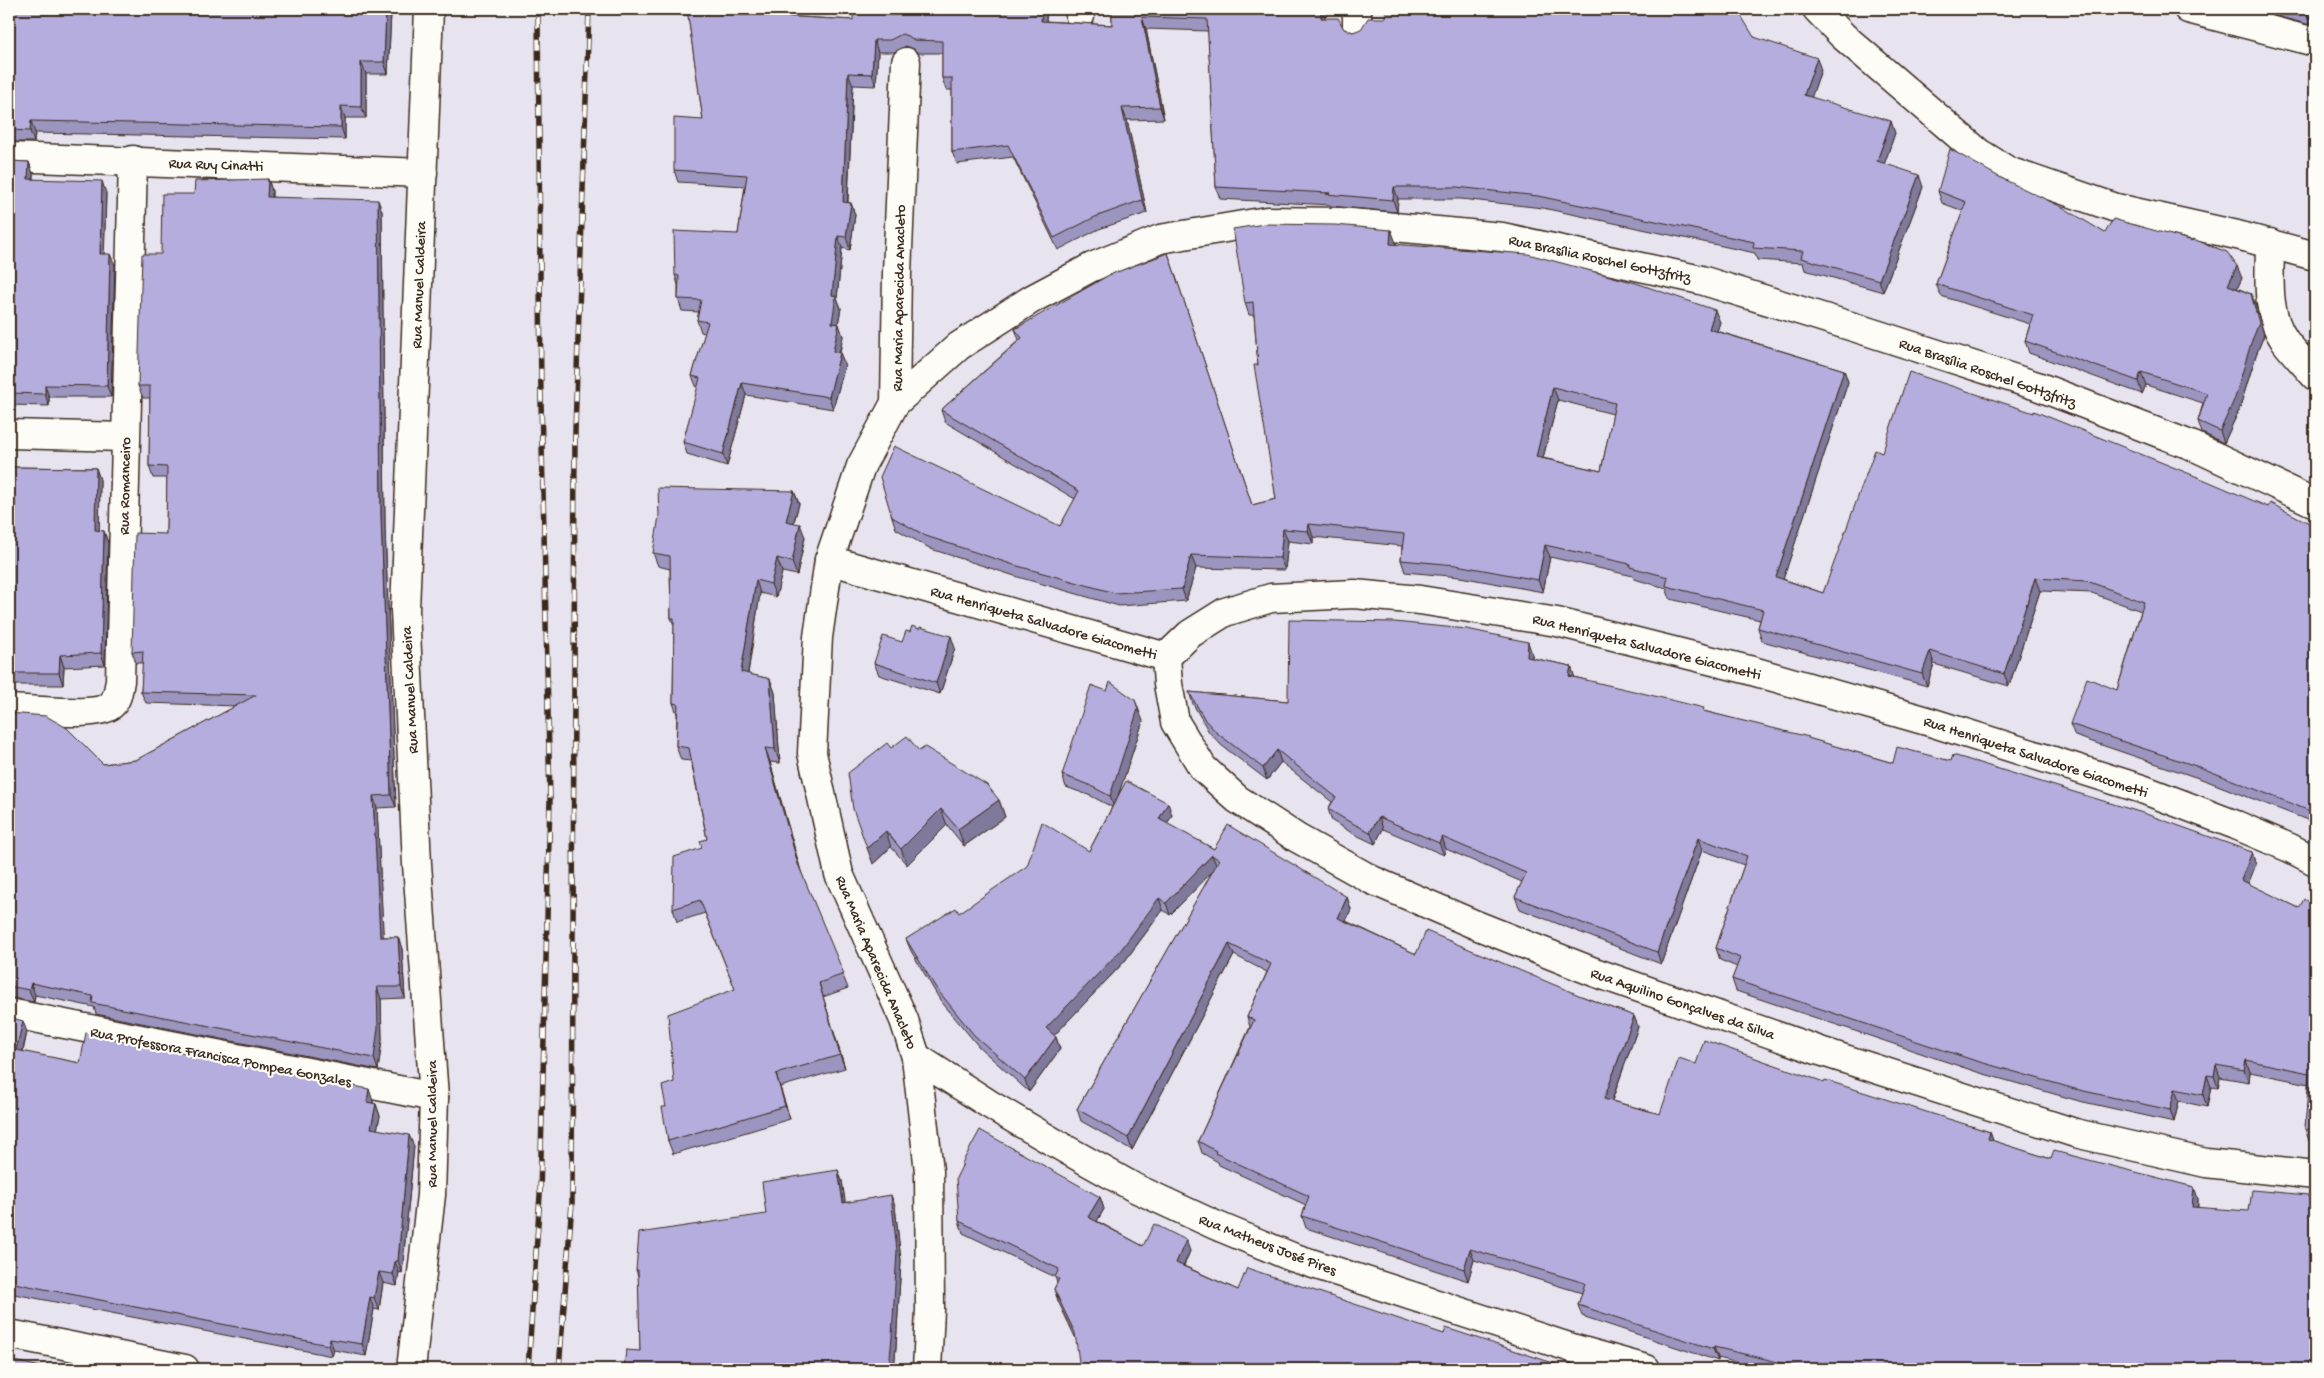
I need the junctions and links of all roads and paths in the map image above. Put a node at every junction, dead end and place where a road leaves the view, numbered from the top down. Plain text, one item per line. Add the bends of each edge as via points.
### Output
1 (429, 9) edge
2 (1817, 9) edge
3 (2188, 9) edge
4 (2315, 42) edge
5 (906, 62) dead end
6 (9, 157) edge
7 (132, 160) junction
8 (422, 173) junction
9 (2270, 243) junction
10 (2315, 256) edge
11 (2315, 376) edge
12 (895, 402) junction
13 (9, 434) edge
14 (125, 437) junction
15 (2315, 504) edge
16 (829, 560) junction
17 (1166, 657) junction
18 (9, 710) edge
19 (2315, 861) edge
20 (9, 1013) edge
21 (916, 1057) junction
22 (434, 1097) junction
23 (2315, 1174) edge
24 (9, 1334) edge
25 (185, 1369) edge
26 (411, 1369) edge
27 (927, 1369) edge
28 (1646, 1369) edge

1 - 8 street, Rua Manuel Caldeira
2 - 9 street via 1843,36 1979,153 2008,171 2116,208
3 - 4 street
5 - 12 street, Rua Maria Aparecida Anacleto
6 - 7 street, Rua Ruy Cinatti
7 - 8 street, Rua Ruy Cinatti
7 - 14 street, Rua Romanceiro
8 - 22 street, Rua Manuel Caldeira via 405,610 417,864
9 - 10 street
9 - 11 street via 2273,315 2284,340
12 - 15 street, Rua Brasília Roschel Gottzfritz via 958,346 1032,299 1092,267 1160,239 1267,221 1340,222 1502,237 1700,280 2037,386 2193,446
12 - 16 street, Rua Maria Aparecida Anacleto via 861,466
13 - 14 street
14 - 18 street, Rua Romanceiro via 120,681 117,697 110,706 96,712
16 - 17 street, Rua Henriqueta Salvadore Giacometti
16 - 21 street, Rua Maria Aparecida Anacleto via 818,637 812,753 839,874 904,1020
17 - 19 street, Rua Henriqueta Salvadore Giacometti via 1190,634 1225,612 1271,598 1354,594 1420,600 1557,622 1927,721 2132,786 2236,825
17 - 23 street, Rua Aquilino Gonçalves da Silva via 1175,722 1203,768 1237,799 1297,838 1372,880 1594,972 1820,1051 2076,1133 2206,1163
20 - 22 street, Rua Professora Francisca Pompea Gonzales
21 - 27 street, Rua Maria Aparecida Anacleto via 928,1171 930,1310
21 - 28 street, Rua Matheus José Pires via 1067,1150 1135,1188 1215,1225 1292,1257
22 - 26 street, Rua Manuel Caldeira via 431,1195
24 - 25 street

